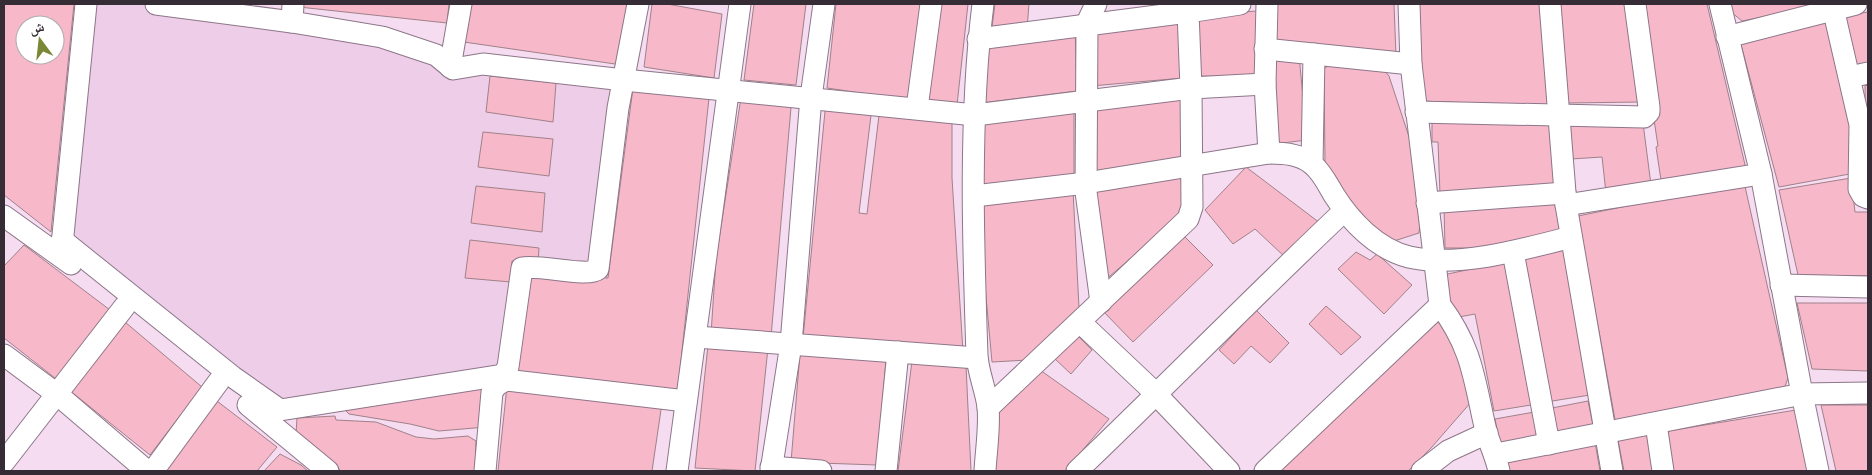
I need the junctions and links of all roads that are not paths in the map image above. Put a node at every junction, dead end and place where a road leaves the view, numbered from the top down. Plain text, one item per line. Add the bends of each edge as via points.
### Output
1 (86, 4) edge
2 (156, 4) edge
3 (461, 4) edge
4 (638, 4) edge
5 (824, 4) edge
6 (931, 4) edge
7 (983, 4) edge
8 (1096, 4) edge
9 (1240, 4) edge
10 (1266, 4) edge
11 (1409, 4) edge
12 (1550, 4) edge
13 (1635, 4) edge
14 (1720, 4) edge
15 (1856, 4) edge
16 (735, 5) edge
17 (1833, 8) junction
18 (1196, 9) edge
19 (293, 13) edge
20 (1088, 23) junction
21 (1727, 37) junction
22 (978, 38) junction
23 (1265, 49) junction
24 (1314, 54) junction
25 (1411, 64) junction
26 (450, 67) junction
27 (1859, 75) edge
28 (624, 80) junction
29 (1265, 84) junction
30 (1190, 88) junction
31 (728, 89) junction
32 (811, 97) junction
33 (1086, 100) junction
34 (917, 108) junction
35 (1416, 112) junction
36 (974, 114) junction
37 (1559, 114) junction
38 (1269, 153) junction
39 (1312, 164) junction
40 (1192, 167) junction
41 (1761, 174) junction
42 (1086, 184) junction
43 (974, 196) junction
44 (1868, 198) edge
45 (1565, 199) junction
46 (1427, 203) junction
47 (1344, 211) junction
48 (4, 216) edge
49 (1571, 237) junction
50 (62, 248) junction
51 (1513, 252) junction
52 (1434, 261) junction
53 (1781, 285) junction
54 (1868, 287) edge
55 (1101, 302) junction
56 (1440, 305) junction
57 (125, 306) junction
58 (1080, 322) junction
59 (696, 337) junction
60 (791, 344) junction
61 (898, 352) junction
62 (4, 355) edge
63 (977, 358) junction
64 (219, 381) junction
65 (1802, 394) junction
66 (1868, 394) edge
67 (58, 395) junction
68 (1157, 395) junction
69 (686, 401) junction
70 (988, 408) junction
71 (1656, 424) junction
72 (1487, 433) junction
73 (1606, 434) junction
74 (1549, 444) junction
75 (4, 462) edge
76 (1498, 463) edge
77 (771, 469) edge
78 (147, 471) edge
79 (153, 471) edge
80 (328, 471) edge
81 (485, 471) edge
82 (676, 471) edge
83 (821, 471) edge
84 (886, 471) edge
85 (985, 471) edge
86 (1077, 471) edge
87 (1229, 471) edge
88 (1265, 471) edge
89 (1422, 471) edge
90 (1612, 471) edge
91 (1663, 471) edge
92 (1818, 471) edge

1 - 50 street
2 - 19 street
3 - 26 street
4 - 28 street
5 - 32 street
6 - 34 street
7 - 22 street
8 - 20 street
9 - 18 street
10 - 23 street
11 - 25 street
12 - 37 street
13 - 37 street via 1649,107 1647,114 1640,118
14 - 21 street
15 - 17 street
16 - 31 street
17 - 21 street
17 - 27 street
18 - 20 street
18 - 30 street
19 - 26 street via 436,54
20 - 22 street
20 - 33 street
21 - 41 street
22 - 36 street
23 - 24 street
23 - 29 street
24 - 25 street
24 - 39 street
25 - 35 street
26 - 28 street via 483,64
27 - 44 street via 1858,189
28 - 31 street
28 - 50 street via 598,269 591,272 548,267 522,268 508,367 499,377 280,410
29 - 30 street
29 - 38 street
30 - 33 street
30 - 40 street
31 - 32 street
31 - 59 street
32 - 34 street
32 - 60 street
33 - 36 street
33 - 42 street
34 - 36 street
35 - 37 street
35 - 46 street
36 - 43 street
37 - 45 street
38 - 39 street via 1297,156
38 - 40 street
39 - 47 street
40 - 42 street
40 - 55 street via 1192,207 1188,219
41 - 45 street
41 - 53 street
42 - 43 street
42 - 55 street
43 - 63 street
45 - 46 street
45 - 49 street
46 - 52 street
47 - 52 street via 1359,228 1381,244 1407,256
47 - 68 street
48 - 50 street
49 - 51 street
49 - 73 street
50 - 57 street
51 - 52 street
51 - 74 street
52 - 56 street
53 - 54 street
53 - 65 street
55 - 58 street
56 - 72 street via 1457,328 1472,363
56 - 88 street
57 - 64 street
57 - 67 street
58 - 68 street
58 - 70 street
59 - 60 street
59 - 69 street
60 - 61 street
60 - 77 street
61 - 63 street
61 - 84 street
62 - 67 street
63 - 70 street
64 - 79 street
64 - 80 street
65 - 66 street
65 - 71 street
65 - 92 street
67 - 75 street
67 - 78 street
68 - 86 street
68 - 87 street
69 - 81 street via 506,380 492,392
69 - 82 street
70 - 85 street
71 - 73 street
71 - 91 street
72 - 76 street
72 - 89 street via 1448,451
73 - 74 street
73 - 90 street
74 - 76 street
77 - 83 street

